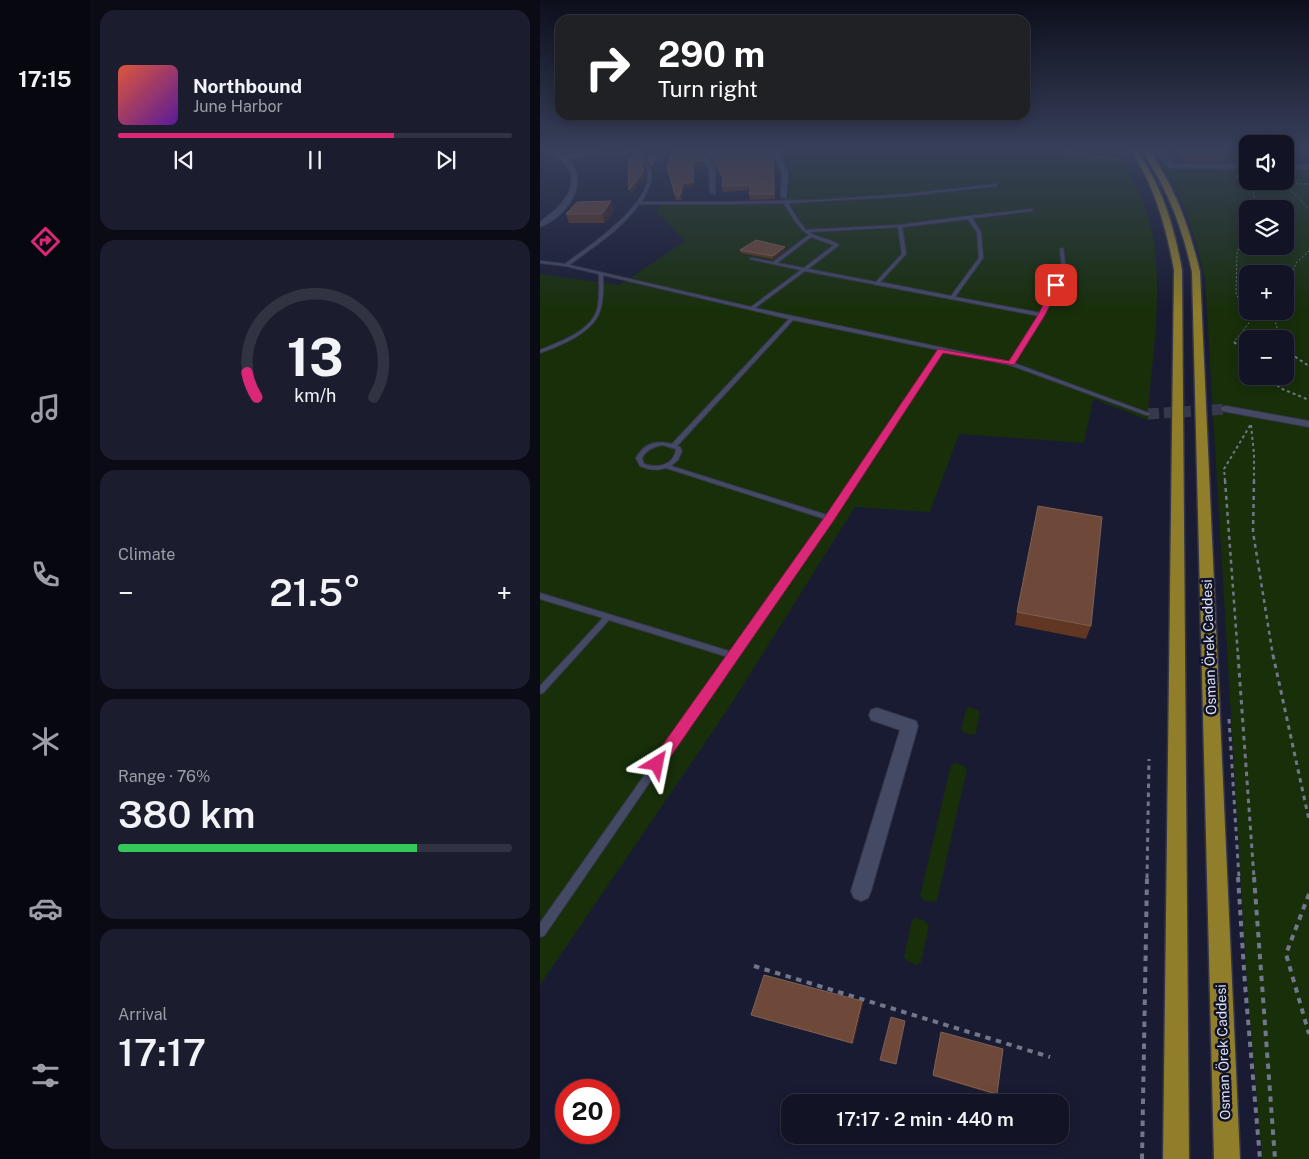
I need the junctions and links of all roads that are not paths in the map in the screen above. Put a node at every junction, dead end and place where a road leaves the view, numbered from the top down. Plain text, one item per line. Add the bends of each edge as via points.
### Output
1 (566, 202) edge
2 (639, 202) edge
3 (786, 202) edge
4 (1163, 202) edge
5 (1176, 202) edge
6 (1032, 210) dead end
7 (969, 217) junction
8 (540, 225) edge
9 (900, 226) junction
10 (805, 230) junction
11 (811, 235) junction
12 (1062, 249) dead end
13 (752, 259) dead end
14 (540, 262) edge
15 (774, 263) junction
16 (566, 265) junction
17 (805, 269) junction
18 (602, 274) junction
19 (876, 284) junction
20 (952, 298) junction
21 (751, 309) junction
22 (1042, 315) junction
23 (792, 318) junction
24 (941, 350) junction
25 (540, 352) edge
26 (1011, 364) junction
27 (1226, 408) tunnel mouth
28 (1148, 414) tunnel mouth
29 (1309, 424) edge
30 (674, 445) junction
31 (666, 466) junction
32 (830, 518) junction
33 (540, 596) edge
34 (607, 618) junction
35 (732, 655) junction
36 (540, 691) edge
37 (877, 715) dead end
38 (861, 891) dead end
39 (540, 932) edge
40 (1176, 1159) edge
41 (1226, 1159) edge

1 - 8 street
2 - 16 lane via 623,222
3 - 10 lane
4 - 40 main road, Osman Örek Caddesi via 1178,270
5 - 41 main road, Osman Örek Caddesi via 1196,272
6 - 7 lane
7 - 9 lane
7 - 20 lane via 979,232 981,258
9 - 10 lane
9 - 19 lane via 904,254
10 - 11 lane
11 - 15 lane
11 - 17 lane via 837,245
12 - 22 lane via 1064,270
13 - 15 lane
14 - 16 lane
15 - 17 lane
16 - 18 lane
17 - 19 lane
17 - 21 lane
18 - 21 lane
18 - 25 lane via 594,320 565,342
19 - 20 lane
20 - 22 lane
21 - 23 lane
22 - 26 lane
23 - 24 lane
23 - 30 lane
24 - 26 lane
24 - 32 lane
26 - 28 lane
27 - 29 street
30 - 31 lane via 679,455
30 - 31 lane via 662,443 640,454 642,465
31 - 32 lane
32 - 35 lane
33 - 34 lane
34 - 35 lane
34 - 36 lane
35 - 39 lane
37 - 38 street via 910,726

